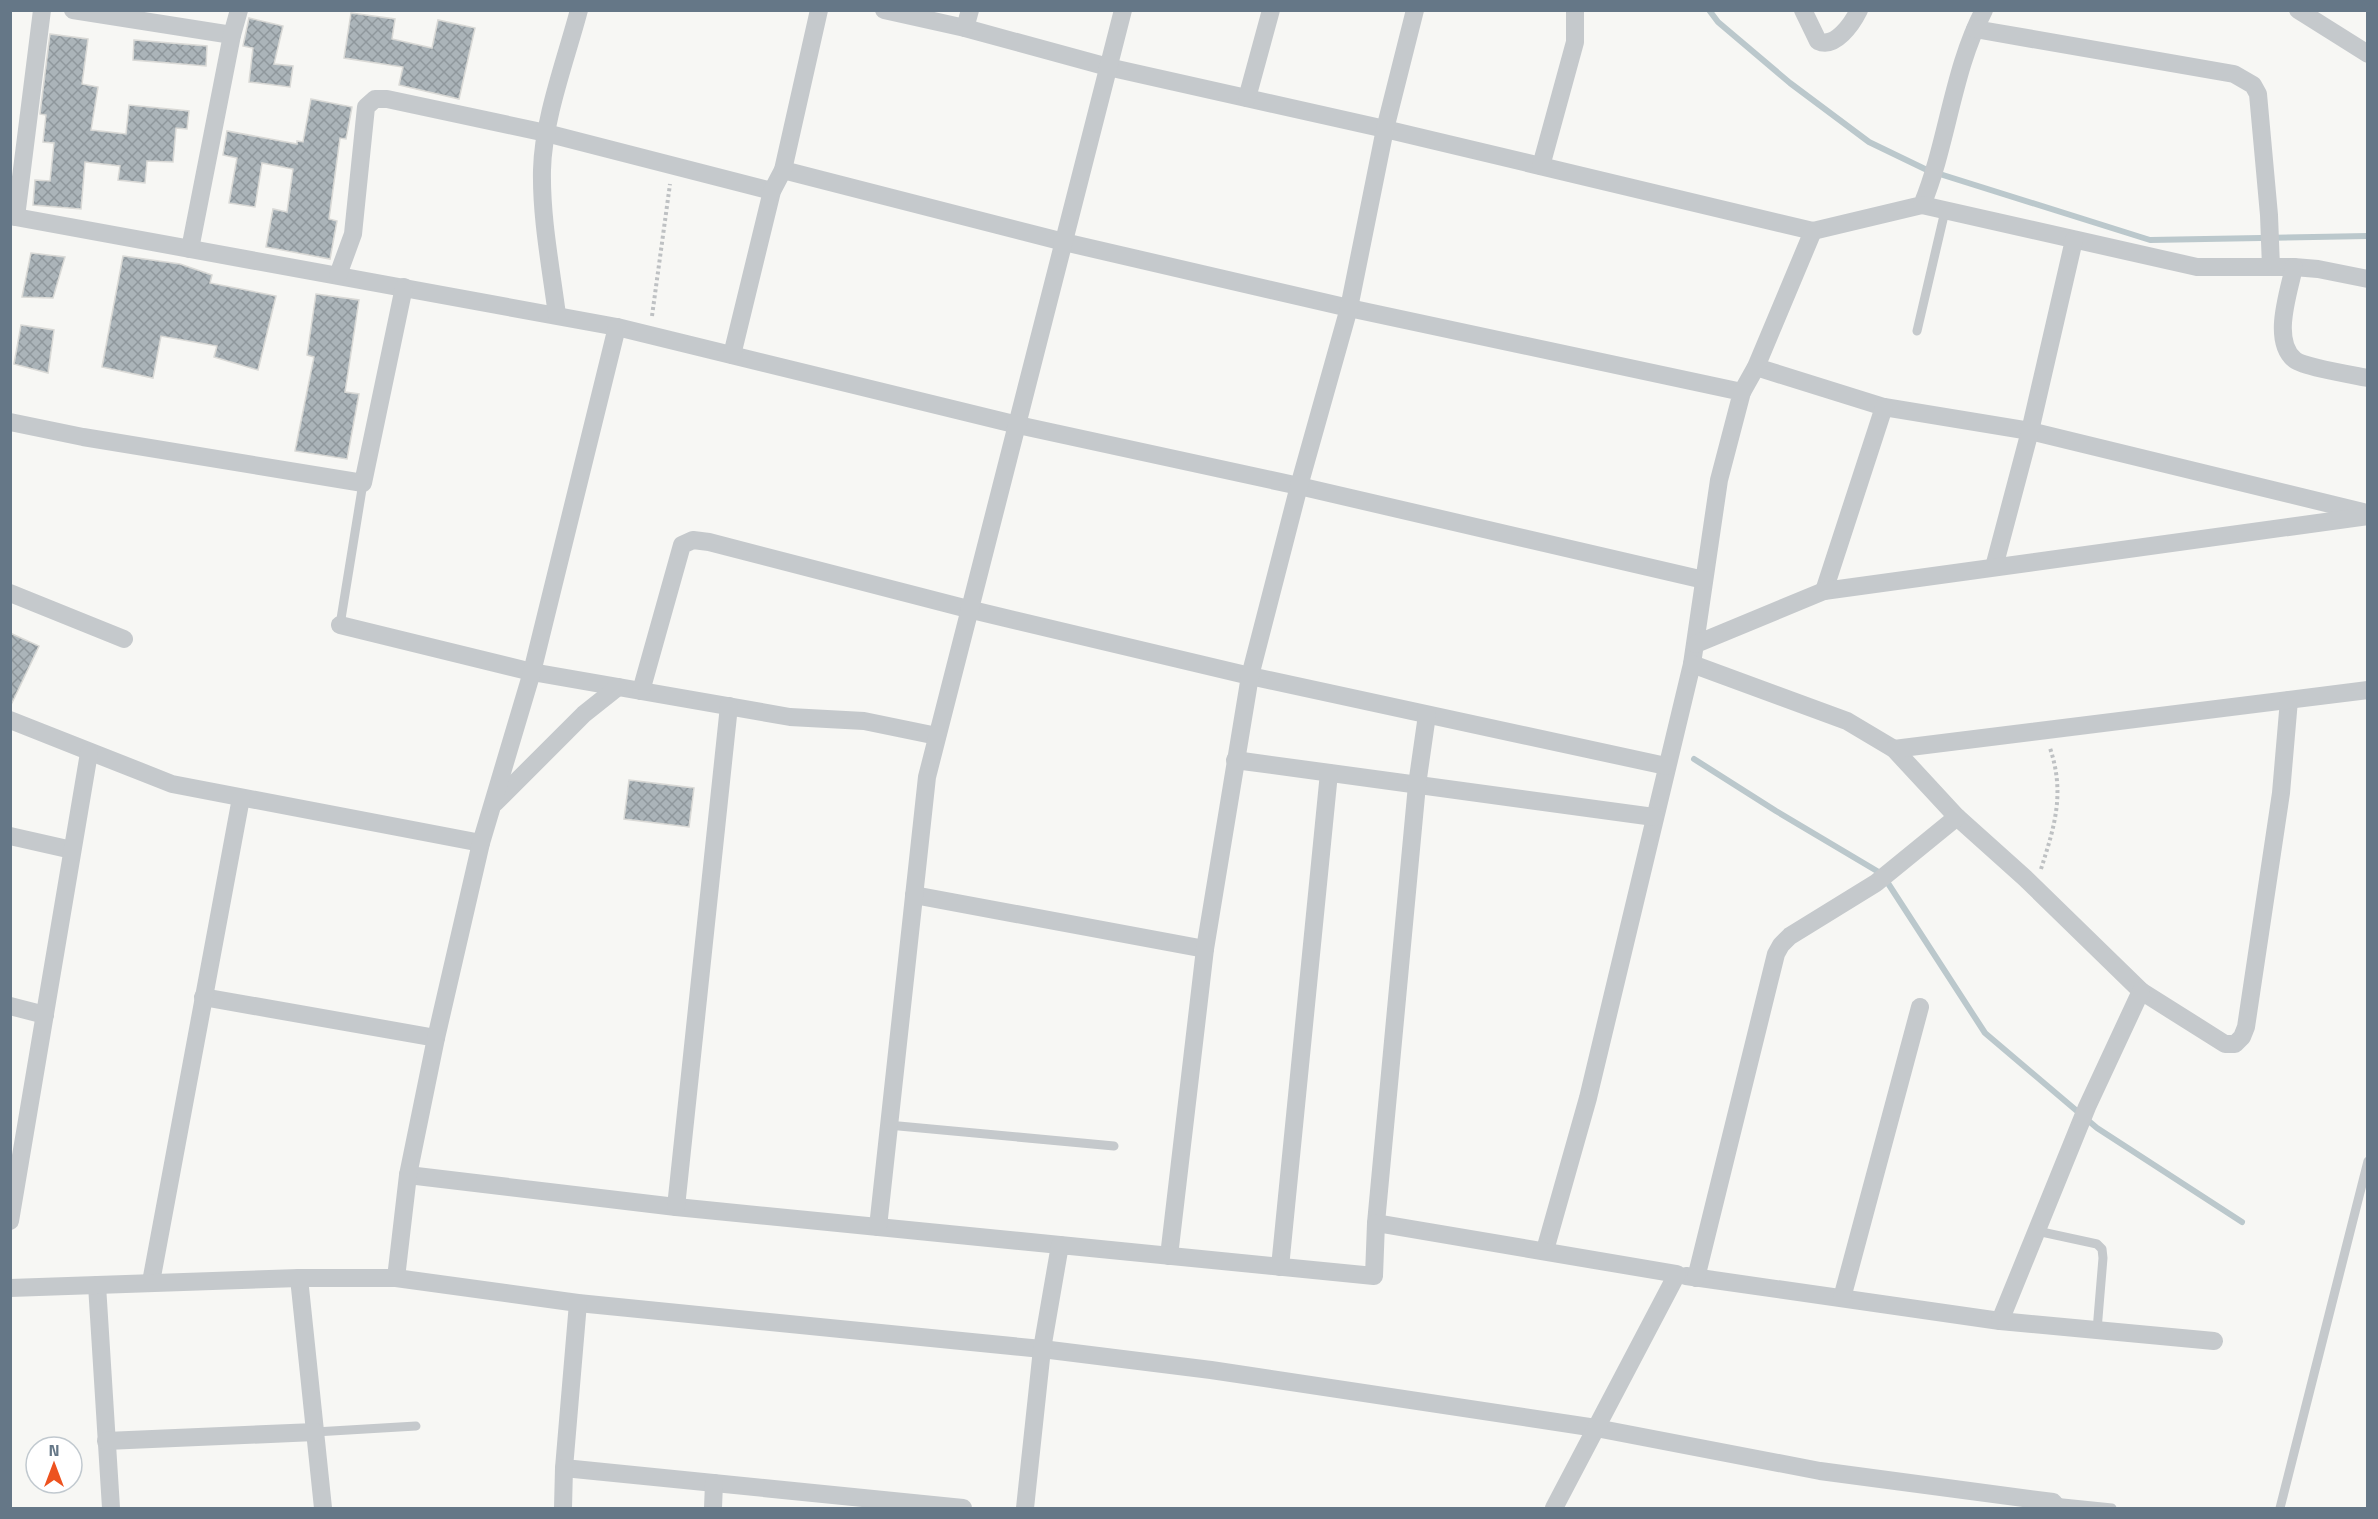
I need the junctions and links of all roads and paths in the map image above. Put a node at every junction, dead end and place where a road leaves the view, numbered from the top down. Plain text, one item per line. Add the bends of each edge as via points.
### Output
1 (42, 10) edge
2 (73, 10) edge
3 (239, 10) edge
4 (579, 10) edge
5 (819, 10) edge
6 (885, 10) edge
7 (970, 10) edge
8 (1123, 10) edge
9 (1271, 10) edge
10 (1414, 10) edge
11 (1575, 10) edge
12 (1803, 10) edge
13 (1858, 10) edge
14 (1984, 10) edge
15 (2298, 10) edge
16 (965, 28) junction
17 (1975, 29) junction
18 (232, 35) junction
19 (2367, 54) edge
20 (1108, 67) junction
21 (1247, 98) junction
22 (1385, 129) junction
23 (546, 133) junction
24 (673, 165) junction
25 (1541, 166) junction
26 (783, 170) junction
27 (772, 191) junction
28 (1922, 205) junction
29 (1945, 211) junction
30 (13, 217) edge
31 (1813, 231) junction
32 (2073, 240) junction
33 (1064, 242) junction
34 (190, 249) junction
35 (2271, 267) junction
36 (2294, 267) junction
37 (338, 275) junction
38 (2367, 279) edge
39 (404, 287) junction
40 (1349, 308) junction
41 (557, 315) junction
42 (617, 327) junction
43 (1917, 331) dead end
44 (650, 335) junction
45 (732, 355) junction
46 (1756, 367) junction
47 (2367, 378) edge
48 (1742, 392) junction
49 (1884, 407) junction
50 (10, 422) edge
51 (1018, 425) junction
52 (2030, 431) junction
53 (363, 483) junction
54 (1299, 486) junction
55 (2367, 515) edge
56 (1994, 567) junction
57 (1704, 580) junction
58 (1824, 591) junction
59 (10, 593) edge
60 (968, 609) junction
61 (340, 625) joint
62 (124, 639) dead end
63 (1696, 644) junction
64 (1692, 664) junction
65 (532, 672) junction
66 (1250, 676) junction
67 (618, 687) junction
68 (2367, 690) edge
69 (642, 691) junction
70 (2289, 700) junction
71 (729, 706) junction
72 (1427, 715) junction
73 (10, 720) edge
74 (2044, 730) junction
75 (937, 736) junction
76 (1894, 749) junction
77 (88, 753) junction
78 (1235, 760) junction
79 (1666, 766) junction
80 (1329, 773) junction
81 (1417, 785) junction
82 (241, 798) junction
83 (492, 807) junction
84 (1654, 817) junction
85 (1957, 817) junction
86 (10, 836) edge
87 (481, 843) junction
88 (72, 850) junction
89 (2035, 888) junction
90 (914, 895) junction
91 (1204, 949) junction
92 (2141, 991) junction
93 (203, 998) junction
94 (10, 1005) edge
95 (1920, 1007) dead end
96 (45, 1015) junction
97 (436, 1038) junction
98 (888, 1125) junction
99 (1114, 1146) dead end
100 (2367, 1161) edge
101 (408, 1175) junction
102 (676, 1207) junction
103 (10, 1221) edge
104 (1376, 1223) junction
105 (878, 1227) junction
106 (2037, 1232) junction
107 (1060, 1245) junction
108 (1545, 1250) junction
109 (1169, 1256) junction
110 (1280, 1267) junction
111 (1677, 1274) junction
112 (299, 1278) junction
113 (396, 1278) junction
114 (1696, 1278) junction
115 (151, 1282) junction
116 (97, 1285) junction
117 (10, 1288) edge
118 (1842, 1298) junction
119 (578, 1303) junction
120 (2000, 1321) junction
121 (2097, 1330) junction
122 (2214, 1341) dead end
123 (1042, 1349) junction
124 (417, 1426) dead end
125 (1596, 1428) junction
126 (315, 1432) junction
127 (106, 1441) junction
128 (564, 1468) junction
129 (714, 1483) junction
130 (867, 1504) edge
131 (2056, 1505) edge
132 (111, 1509) edge
133 (323, 1509) edge
134 (563, 1509) edge
135 (713, 1509) edge
136 (963, 1509) edge
137 (1025, 1509) edge
138 (1554, 1509) edge
139 (2112, 1509) edge
140 (2280, 1509) edge

1 - 30 street
2 - 18 street
3 - 18 street
4 - 23 street
5 - 26 street
6 - 16 street
7 - 16 street
8 - 20 street
9 - 21 street
10 - 22 street
11 - 25 street via 1575,42
12 - 13 street via 1818,41 1824,44 1844,31
14 - 17 street
15 - 19 street
16 - 20 street
17 - 28 street
17 - 35 street via 2234,74 2253,85 2258,94
18 - 34 street
20 - 21 street
20 - 33 street
21 - 22 street
22 - 25 street
22 - 40 street
23 - 24 street
23 - 37 street via 375,99 366,107 353,234
23 - 41 street via 543,192
24 - 27 street
24 - 44 path
25 - 31 street
26 - 27 street
26 - 33 street
27 - 45 street
28 - 29 street
28 - 31 street
29 - 32 street
29 - 43 lane
30 - 34 street
31 - 46 street
32 - 35 street via 2197,267
32 - 52 street
33 - 40 street
33 - 51 street
34 - 37 street
35 - 36 street
36 - 38 street
36 - 47 street via 2281,334 2285,350 2296,362
37 - 39 street
39 - 41 street
39 - 53 street
40 - 48 street
40 - 54 street
41 - 42 street
42 - 44 street
42 - 65 street
44 - 45 street
45 - 51 street
46 - 48 street
46 - 49 street
48 - 57 street via 1719,480
49 - 52 street
49 - 58 street
50 - 53 street
51 - 54 street
51 - 60 street
52 - 55 street
52 - 56 street
53 - 61 lane
54 - 57 street
54 - 66 street
55 - 56 street
56 - 58 street
57 - 63 street
58 - 63 street
59 - 62 street
60 - 66 street
60 - 69 street via 693,540 682,545
60 - 75 street
61 - 65 street
63 - 64 street
64 - 76 street via 1847,721
64 - 79 street
65 - 67 street
65 - 83 street
66 - 72 street
66 - 78 street
67 - 69 street
67 - 83 street via 567,730
68 - 70 street
69 - 71 street
70 - 74 street
70 - 92 street via 2281,793 2242,1037 2235,1044 2225,1044
71 - 75 street via 790,717 864,722
71 - 102 street
72 - 79 street
72 - 81 street
73 - 77 street
74 - 76 street
74 - 89 path via 2059,779 2058,800 2052,835
75 - 90 street via 927,777
76 - 85 street
77 - 82 street via 172,784
77 - 88 street
78 - 80 street
78 - 91 street
79 - 84 street
80 - 81 street
80 - 110 street
81 - 84 street
81 - 104 street
82 - 87 street
82 - 93 street
83 - 87 street
84 - 108 street via 1588,1098
85 - 89 street
85 - 114 street via 1893,871 1780,945
86 - 88 street
87 - 97 street
88 - 96 street
89 - 92 street
90 - 91 street
90 - 98 street
91 - 109 street
92 - 106 street via 2087,1107
93 - 97 street
93 - 115 street
94 - 96 street
95 - 118 street
96 - 103 street
97 - 101 street
98 - 99 lane
98 - 105 street
100 - 140 lane
101 - 102 street
101 - 113 street
102 - 105 street
104 - 108 street
104 - 110 street via 1374,1276
105 - 107 street
106 - 120 street
106 - 121 lane via 2097,1244 2102,1249
107 - 109 street
107 - 123 street
108 - 111 street
109 - 110 street
111 - 114 street
111 - 125 street
112 - 113 street
112 - 115 street
112 - 126 street
113 - 119 street
114 - 118 street
115 - 116 street
116 - 117 street
116 - 127 street
118 - 120 street
119 - 123 street
119 - 128 street
120 - 121 street
121 - 122 street
123 - 125 street via 1211,1370
123 - 137 street
124 - 126 lane
125 - 131 street via 1820,1471
125 - 138 street
126 - 127 street
126 - 133 street
127 - 132 street
128 - 129 street
128 - 134 street
129 - 130 street
129 - 135 street
130 - 136 street
131 - 139 lane

